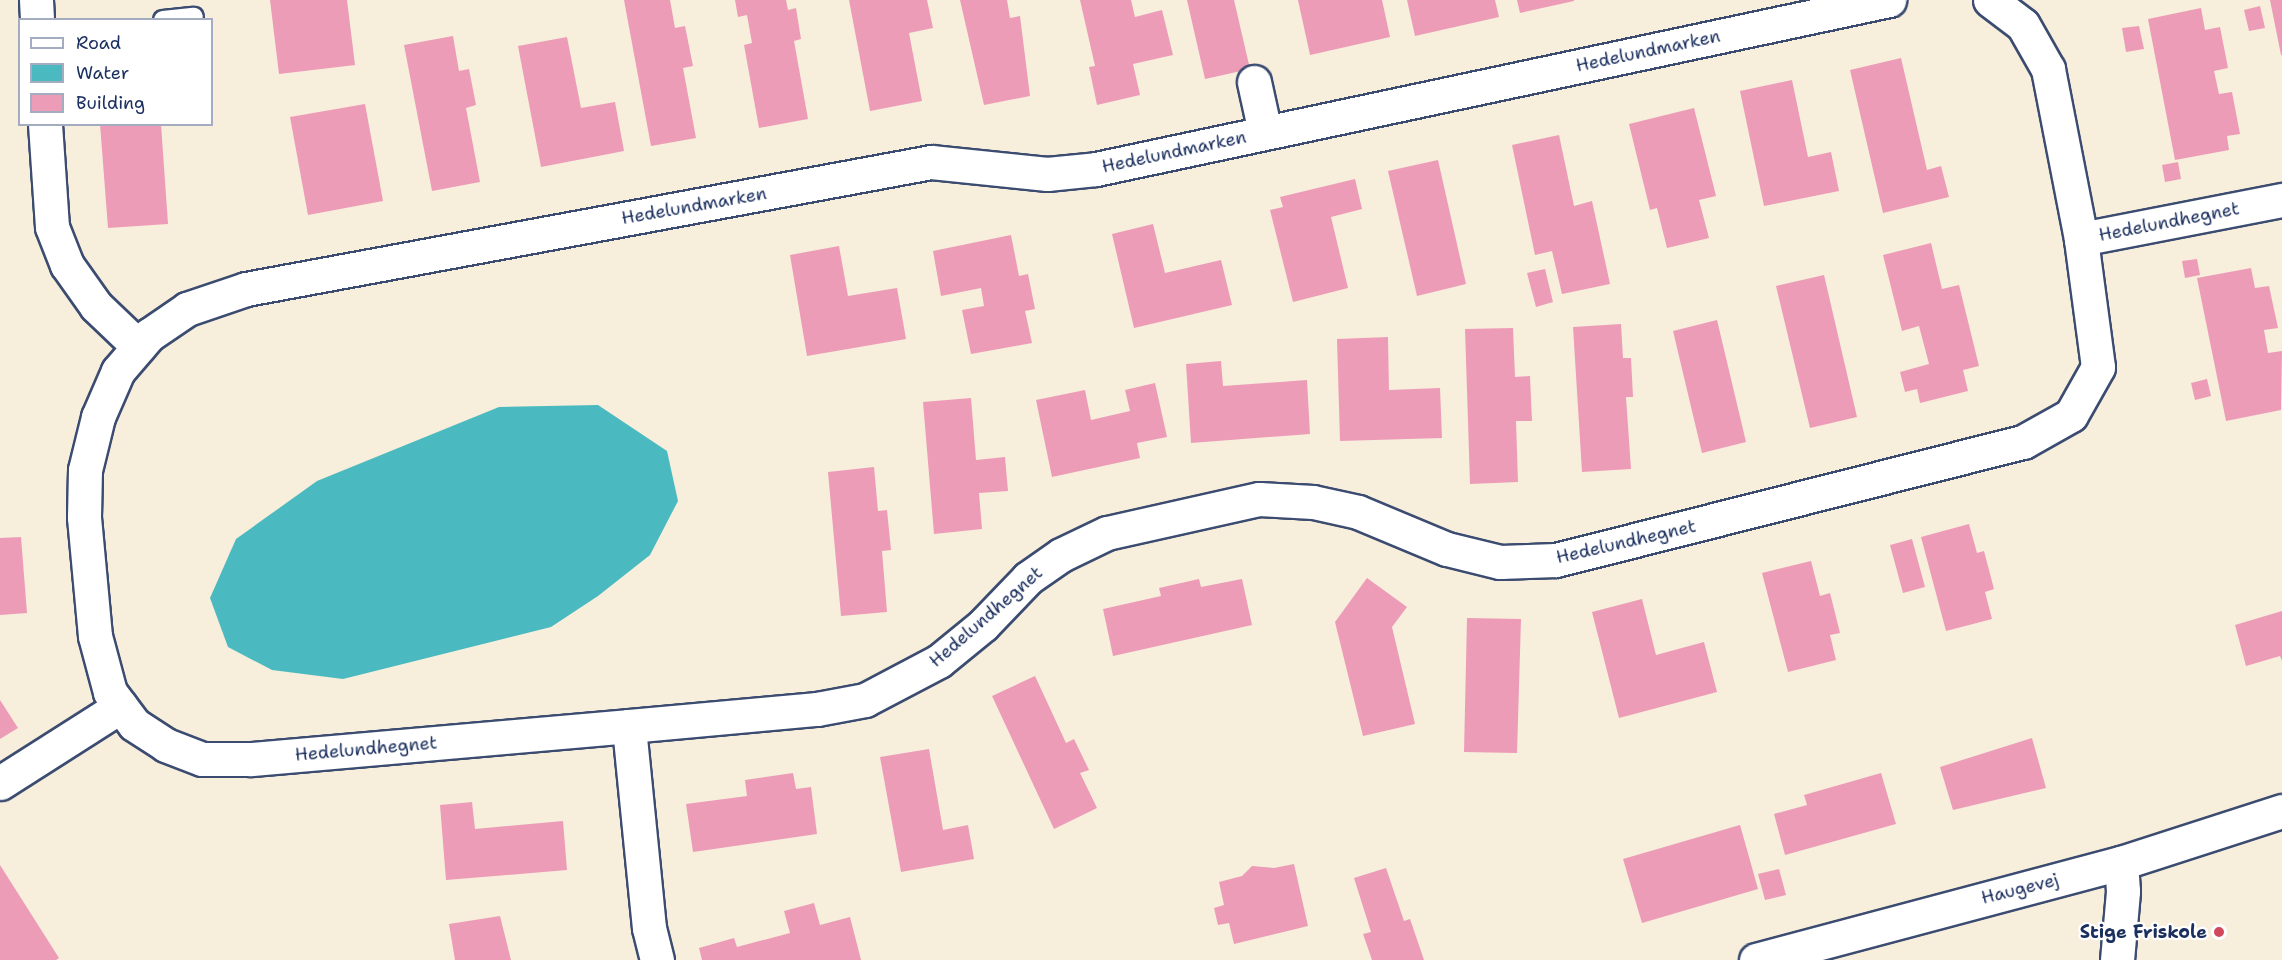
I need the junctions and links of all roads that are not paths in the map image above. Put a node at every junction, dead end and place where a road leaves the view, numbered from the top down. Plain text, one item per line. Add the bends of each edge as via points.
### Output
1 (36, 0) edge
2 (1889, 0) edge
3 (1990, 0) edge
4 (195, 17) dead end
5 (37, 18) edge
6 (184, 18) edge
7 (1254, 82) dead end
8 (45, 126) edge
9 (1266, 132) junction
10 (2282, 200) edge
11 (2081, 239) junction
12 (139, 347) junction
13 (118, 371) joint
14 (121, 706) junction
15 (629, 726) junction
16 (0, 783) edge
17 (2282, 811) edge
18 (2121, 863) junction
19 (657, 960) edge
20 (1756, 960) edge
21 (2117, 960) edge

1 - 5 street
2 - 9 street, Hedelundmarken
3 - 11 street via 2023,25 2048,69
4 - 6 lane
7 - 9 street, Hedelundmarken
8 - 12 street via 52,227 67,265 96,306
9 - 12 street, Hedelundmarken via 1096,169 1047,174 932,162 256,287 187,309 149,334
10 - 11 street, Hedelundhegnet
11 - 15 street, Hedelundhegnet via 2098,367 2071,415 2023,442 1556,560 1500,562 1447,549 1358,512 1313,502 1259,499 1107,533 1061,555 1028,578 983,625 939,661 865,700 817,709
12 - 13 street, Hedelundmarken
13 - 14 street, Hedelundhegnet via 98,417 85,470 84,517 95,636 110,692
14 - 15 street, Hedelundhegnet via 135,724 166,745 202,759 249,759
14 - 16 street
15 - 19 street via 649,928
17 - 18 street, Haugevej
18 - 20 street, Haugevej
18 - 21 street via 2123,891

